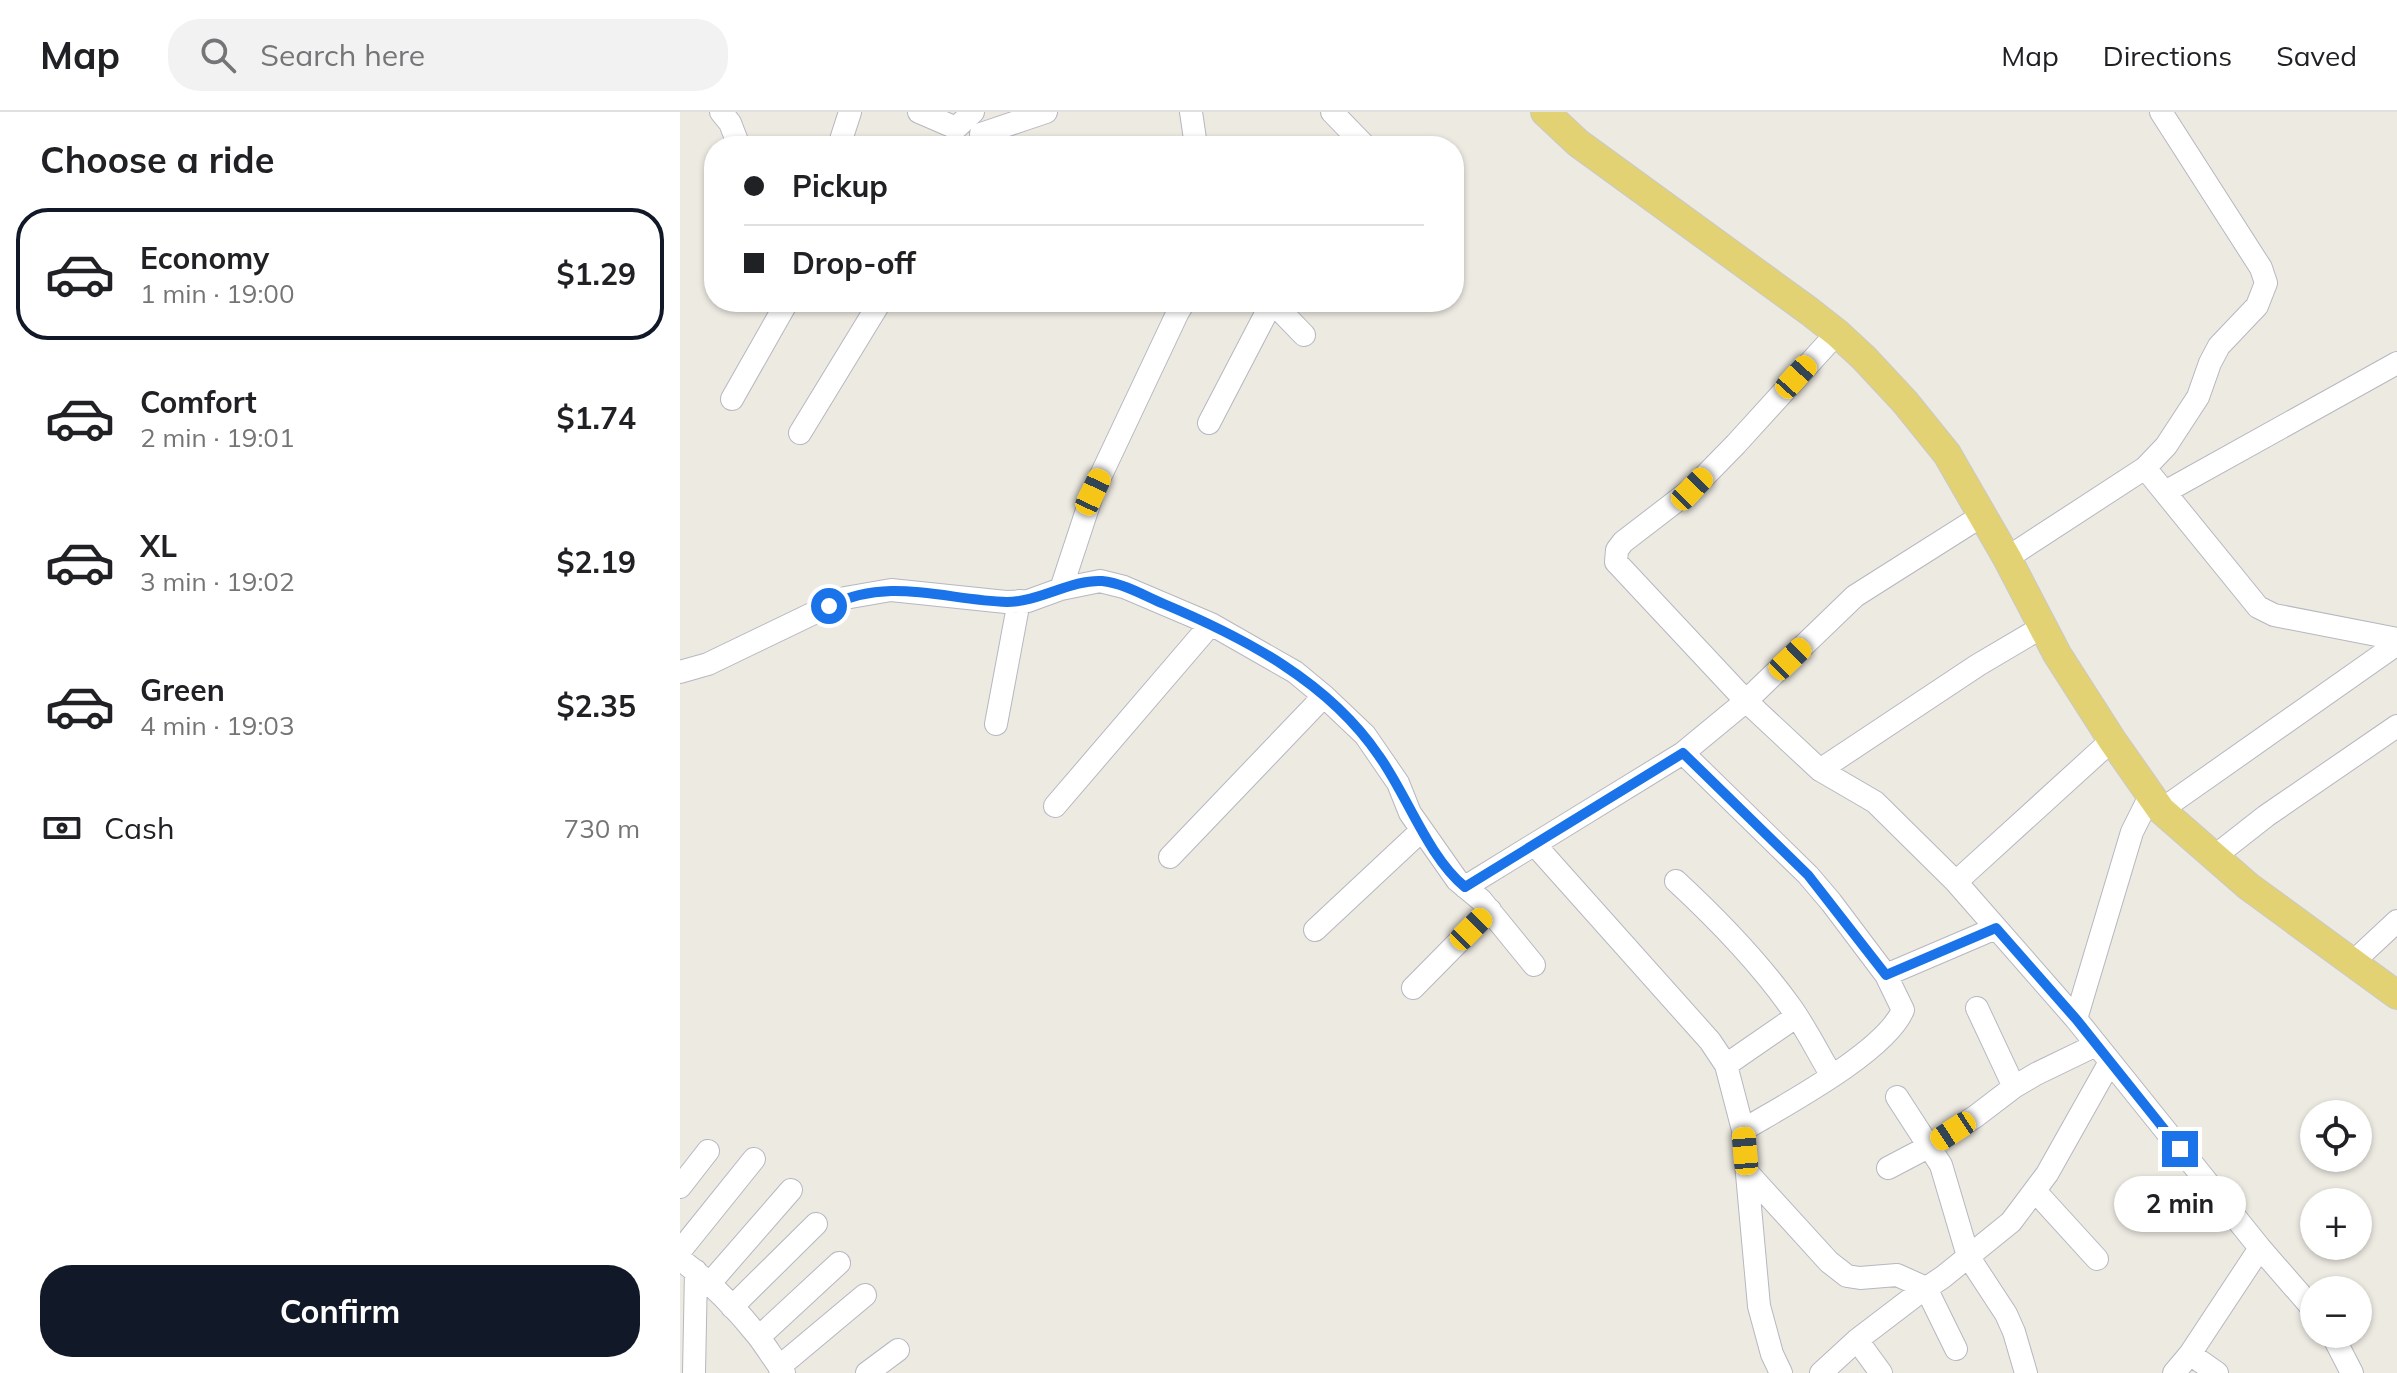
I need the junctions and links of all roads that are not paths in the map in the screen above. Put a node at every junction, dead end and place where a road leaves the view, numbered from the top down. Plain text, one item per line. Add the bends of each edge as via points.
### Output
1 (721, 112) edge
2 (850, 112) edge
3 (919, 112) edge
4 (973, 112) edge
5 (1046, 112) edge
6 (1191, 112) edge
7 (1332, 112) edge
8 (1545, 112) edge
9 (2161, 112) edge
10 (981, 134) junction
11 (735, 136) edge
12 (842, 136) edge
13 (951, 136) edge
14 (953, 136) edge
15 (962, 136) edge
16 (985, 136) edge
17 (1195, 136) edge
18 (1355, 136) edge
19 (781, 312) edge
20 (874, 312) edge
21 (1178, 312) edge
22 (1267, 312) edge
23 (1282, 312) edge
24 (1837, 333) junction
25 (1304, 335) dead end
26 (2397, 363) edge
27 (732, 399) dead end
28 (1209, 423) dead end
29 (800, 433) dead end
30 (2145, 468) junction
31 (2165, 492) junction
32 (1983, 515) junction
33 (2007, 558) junction
34 (1061, 589) junction
35 (1019, 601) junction
36 (1211, 624) junction
37 (2044, 626) junction
38 (2397, 642) edge
39 (680, 672) edge
40 (1324, 696) junction
41 (1746, 701) junction
42 (996, 724) dead end
43 (2397, 726) edge
44 (2112, 740) junction
45 (1683, 753) junction
46 (1820, 770) junction
47 (2155, 803) junction
48 (1055, 806) dead end
49 (1422, 830) junction
50 (1535, 845) junction
51 (2215, 856) junction
52 (1170, 857) dead end
53 (1676, 881) dead end
54 (1956, 882) junction
55 (1465, 887) junction
56 (1490, 910) junction
57 (2397, 921) edge
58 (1996, 928) junction
59 (1315, 930) dead end
60 (2352, 963) junction
61 (1534, 965) dead end
62 (1886, 975) junction
63 (1413, 988) dead end
64 (2397, 995) edge
65 (1977, 1008) dead end
66 (1797, 1016) junction
67 (2076, 1019) junction
68 (2103, 1054) junction
69 (1726, 1065) junction
70 (1832, 1076) junction
71 (2014, 1087) junction
72 (1897, 1097) dead end
73 (1743, 1130) junction
74 (1930, 1146) junction
75 (708, 1151) dead end
76 (754, 1159) dead end
77 (1888, 1168) dead end
78 (1747, 1172) junction
79 (680, 1187) edge
80 (791, 1190) dead end
81 (2035, 1191) junction
82 (816, 1224) dead end
83 (2260, 1248) junction
84 (680, 1251) edge
85 (1968, 1256) junction
86 (2097, 1259) dead end
87 (839, 1263) dead end
88 (695, 1271) edge
89 (1926, 1288) junction
90 (2300, 1294) edge
91 (865, 1295) dead end
92 (732, 1307) junction
93 (759, 1337) junction
94 (1857, 1340) junction
95 (2339, 1348) edge
96 (1956, 1349) dead end
97 (898, 1350) dead end
98 (2190, 1354) junction
99 (781, 1370) edge
100 (694, 1373) edge
101 (867, 1373) edge
102 (1781, 1373) edge
103 (1821, 1373) edge
104 (1881, 1373) edge
105 (2026, 1373) edge
106 (2174, 1373) edge
107 (2217, 1373) edge
108 (2352, 1373) edge

1 - 11 street
2 - 12 street
3 - 13 street
4 - 14 street
5 - 10 street
6 - 17 street
7 - 18 street
8 - 24 main road via 1638,189
9 - 30 street via 2266,283 2257,306 2219,346 2198,397 2166,446
10 - 15 street
10 - 16 street
19 - 27 street
20 - 29 street
21 - 34 street via 1093,492
22 - 28 street
23 - 25 street
24 - 32 main road via 1947,454
24 - 41 street via 1692,489 1617,550 1616,562
26 - 31 street
30 - 31 street
30 - 33 street
31 - 38 street via 2258,607
32 - 33 main road
32 - 41 street via 1855,596
33 - 37 main road
34 - 35 street
34 - 36 street via 1100,581
35 - 39 street via 891,590 867,593
35 - 42 street
36 - 40 street via 1295,672
36 - 48 street
37 - 44 main road
37 - 46 street
38 - 47 street
40 - 49 street via 1365,735
40 - 52 street
41 - 45 street
41 - 46 street
43 - 51 street
44 - 47 main road
44 - 54 street
45 - 50 street
45 - 62 street via 1808,875
46 - 54 street via 1875,802
47 - 51 main road
47 - 67 street via 2132,832
49 - 55 street
49 - 59 street
50 - 55 street
50 - 69 street
51 - 60 main road
53 - 66 street via 1716,918
54 - 58 street
55 - 56 street
56 - 61 street
56 - 63 street
57 - 60 street
58 - 62 street
58 - 67 street
60 - 64 main road
62 - 70 street via 1903,1010 1898,1022
65 - 71 street
66 - 69 street
66 - 70 street
67 - 68 street
68 - 71 street
68 - 81 street
68 - 83 street
69 - 73 street
70 - 73 street
71 - 74 street
72 - 74 street
73 - 78 street
74 - 77 street
74 - 85 street via 1941,1165
75 - 79 street
76 - 84 street
78 - 89 street via 1847,1276 1897,1275
78 - 102 street via 1759,1306
80 - 88 street
81 - 85 street via 2011,1222
81 - 86 street
82 - 92 street
83 - 90 street
83 - 98 street
85 - 89 street
85 - 105 street via 2006,1314
87 - 93 street
88 - 92 street
88 - 100 street
89 - 94 street
89 - 96 street
91 - 99 street
92 - 93 street
93 - 99 street
94 - 103 street
94 - 104 street
95 - 108 street
97 - 101 street
98 - 106 street
98 - 107 street

